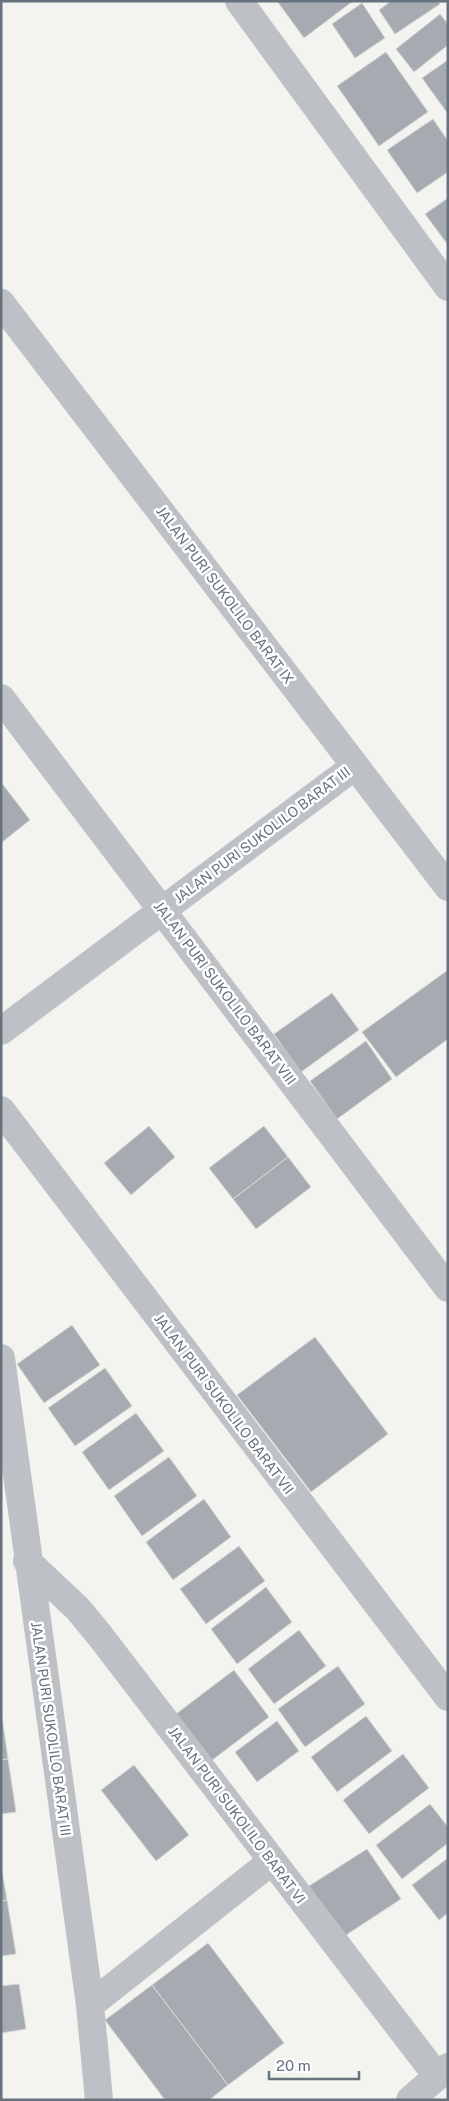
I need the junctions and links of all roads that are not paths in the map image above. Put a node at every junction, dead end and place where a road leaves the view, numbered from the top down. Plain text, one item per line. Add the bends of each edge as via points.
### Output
1 (238, 1) edge
2 (448, 287) edge
3 (1, 303) edge
4 (1, 698) edge
5 (355, 766) junction
6 (448, 887) edge
7 (162, 910) junction
8 (1, 1030) edge
9 (1, 1110) edge
10 (448, 1288) edge
11 (1, 1358) edge
12 (27, 1561) junction
13 (448, 1697) edge
14 (272, 1861) junction
15 (90, 2005) junction
16 (443, 2072) edge
17 (99, 2100) edge
18 (410, 2100) edge

1 - 2 street
3 - 5 street, JALAN PURI SUKOLILO BARAT IX
4 - 7 street, JALAN PURI SUKOLILO BARAT VIII
5 - 6 street, JALAN PURI SUKOLILO BARAT IX
5 - 7 street, JALAN PURI SUKOLILO BARAT III
7 - 8 street, JALAN PURI SUKOLILO BARAT III
7 - 10 street, JALAN PURI SUKOLILO BARAT VIII
9 - 13 street, JALAN PURI SUKOLILO BARAT VII
11 - 12 street, JALAN PURI SUKOLILO BARAT III
12 - 14 street, JALAN PURI SUKOLILO BARAT VI via 78,1609
12 - 15 street, JALAN PURI SUKOLILO BARAT III
14 - 15 street
14 - 16 street, JALAN PURI SUKOLILO BARAT VI
15 - 17 street, JALAN PURI SUKOLILO BARAT III
16 - 18 street

